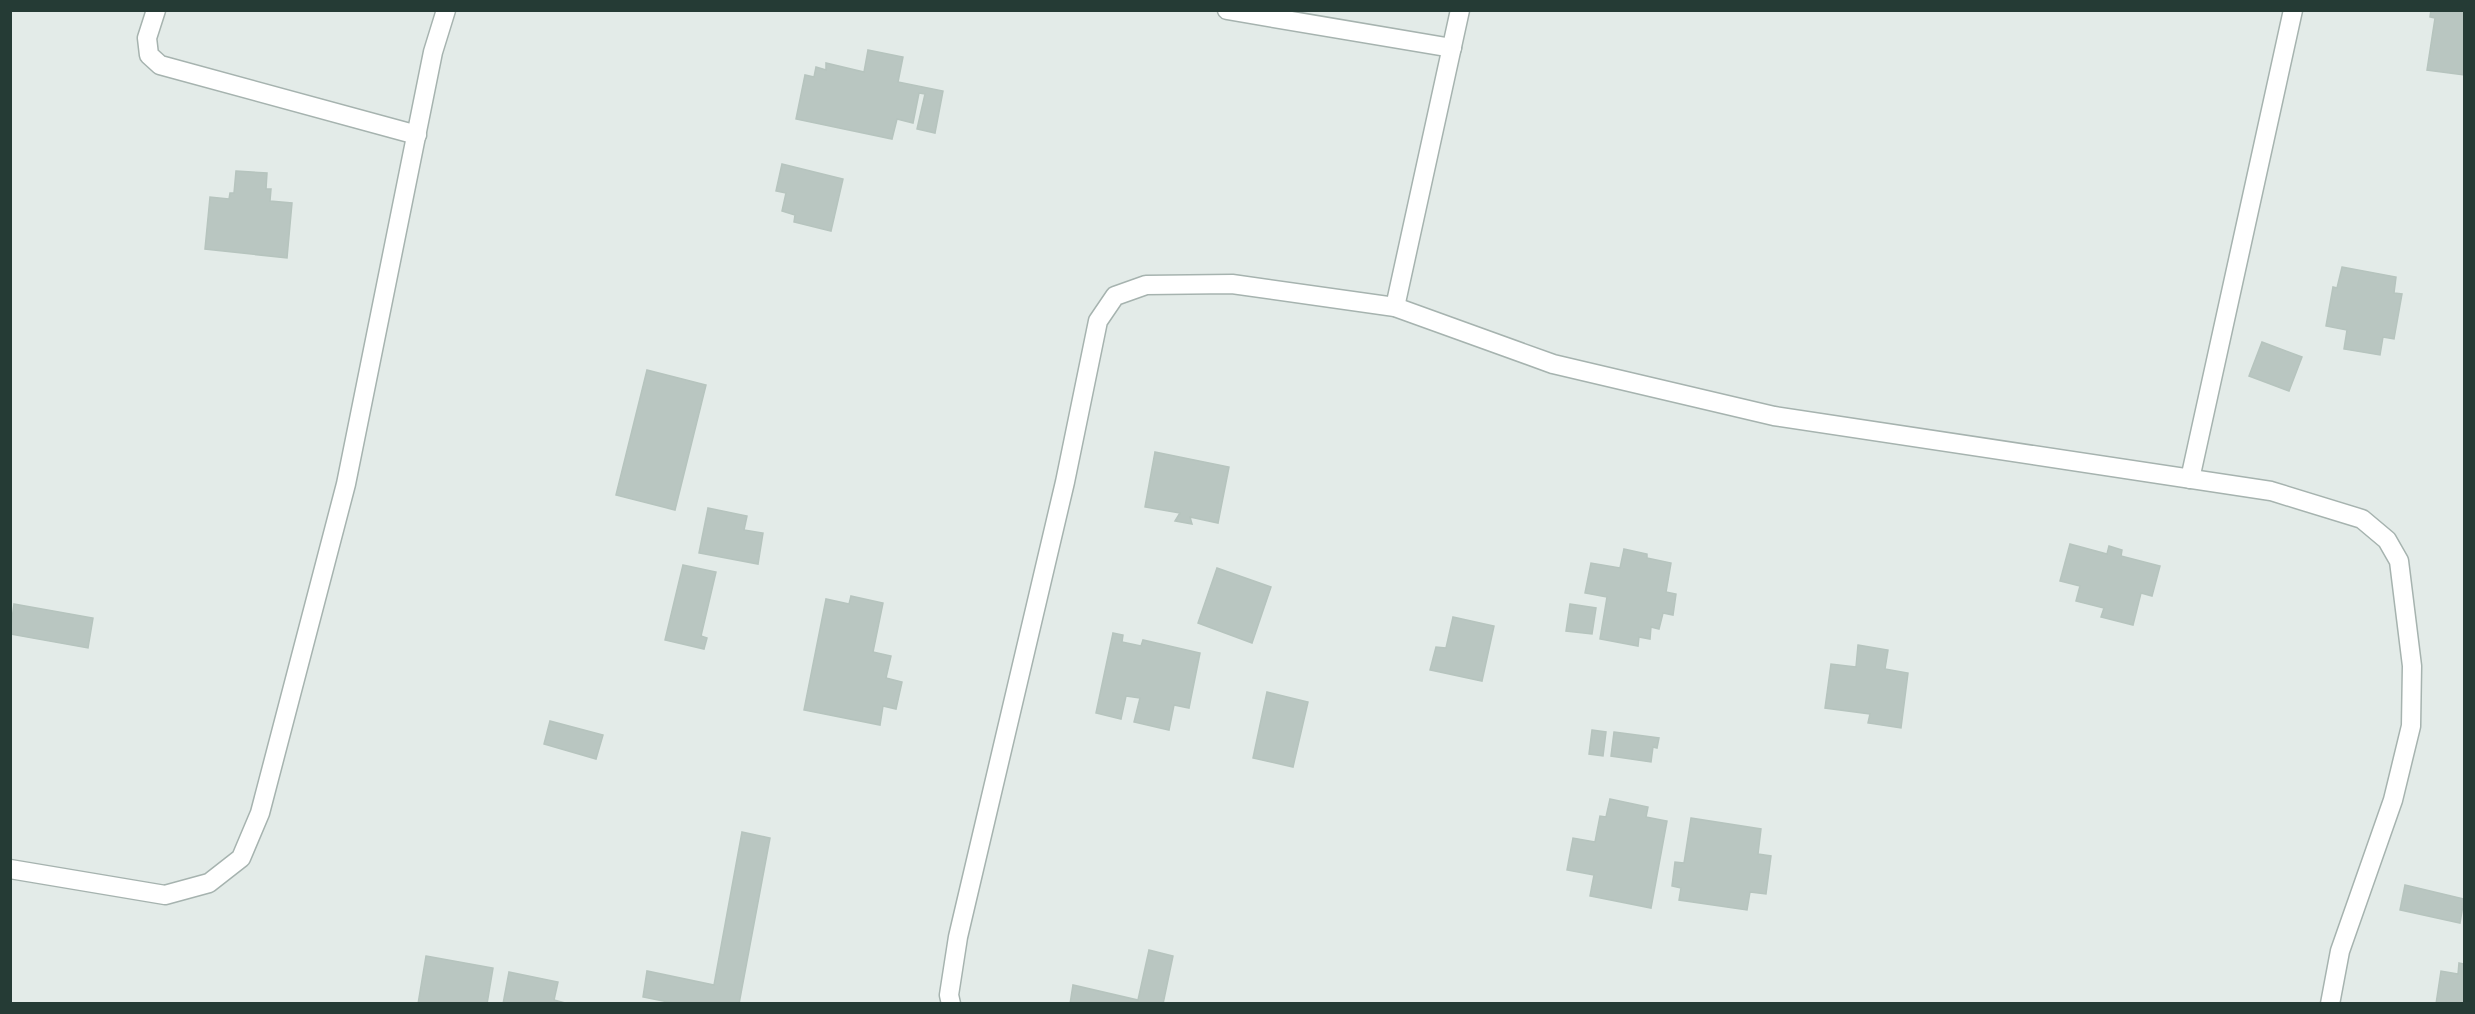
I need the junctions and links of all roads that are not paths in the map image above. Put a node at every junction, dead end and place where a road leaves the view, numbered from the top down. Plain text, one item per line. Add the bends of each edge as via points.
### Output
1 (156, 10) edge
2 (446, 10) edge
3 (1227, 10) edge
4 (1460, 10) edge
5 (2293, 10) edge
6 (1452, 48) junction
7 (417, 135) junction
8 (1395, 307) junction
9 (2190, 479) junction
10 (10, 868) edge
11 (951, 1004) edge
12 (2330, 1004) edge

1 - 7 street via 147,38 149,55 160,65
2 - 7 street
3 - 6 street
4 - 6 street
5 - 9 street
6 - 8 street
7 - 10 street via 346,484 260,813 241,858 209,883 165,895
8 - 9 street via 1553,364 1774,416
8 - 11 street via 1232,284 1146,285 1115,296 1098,321 1065,482 958,938
9 - 12 street via 2271,492 2362,519 2387,540 2398,561 2412,666 2411,726 2393,800 2340,951

